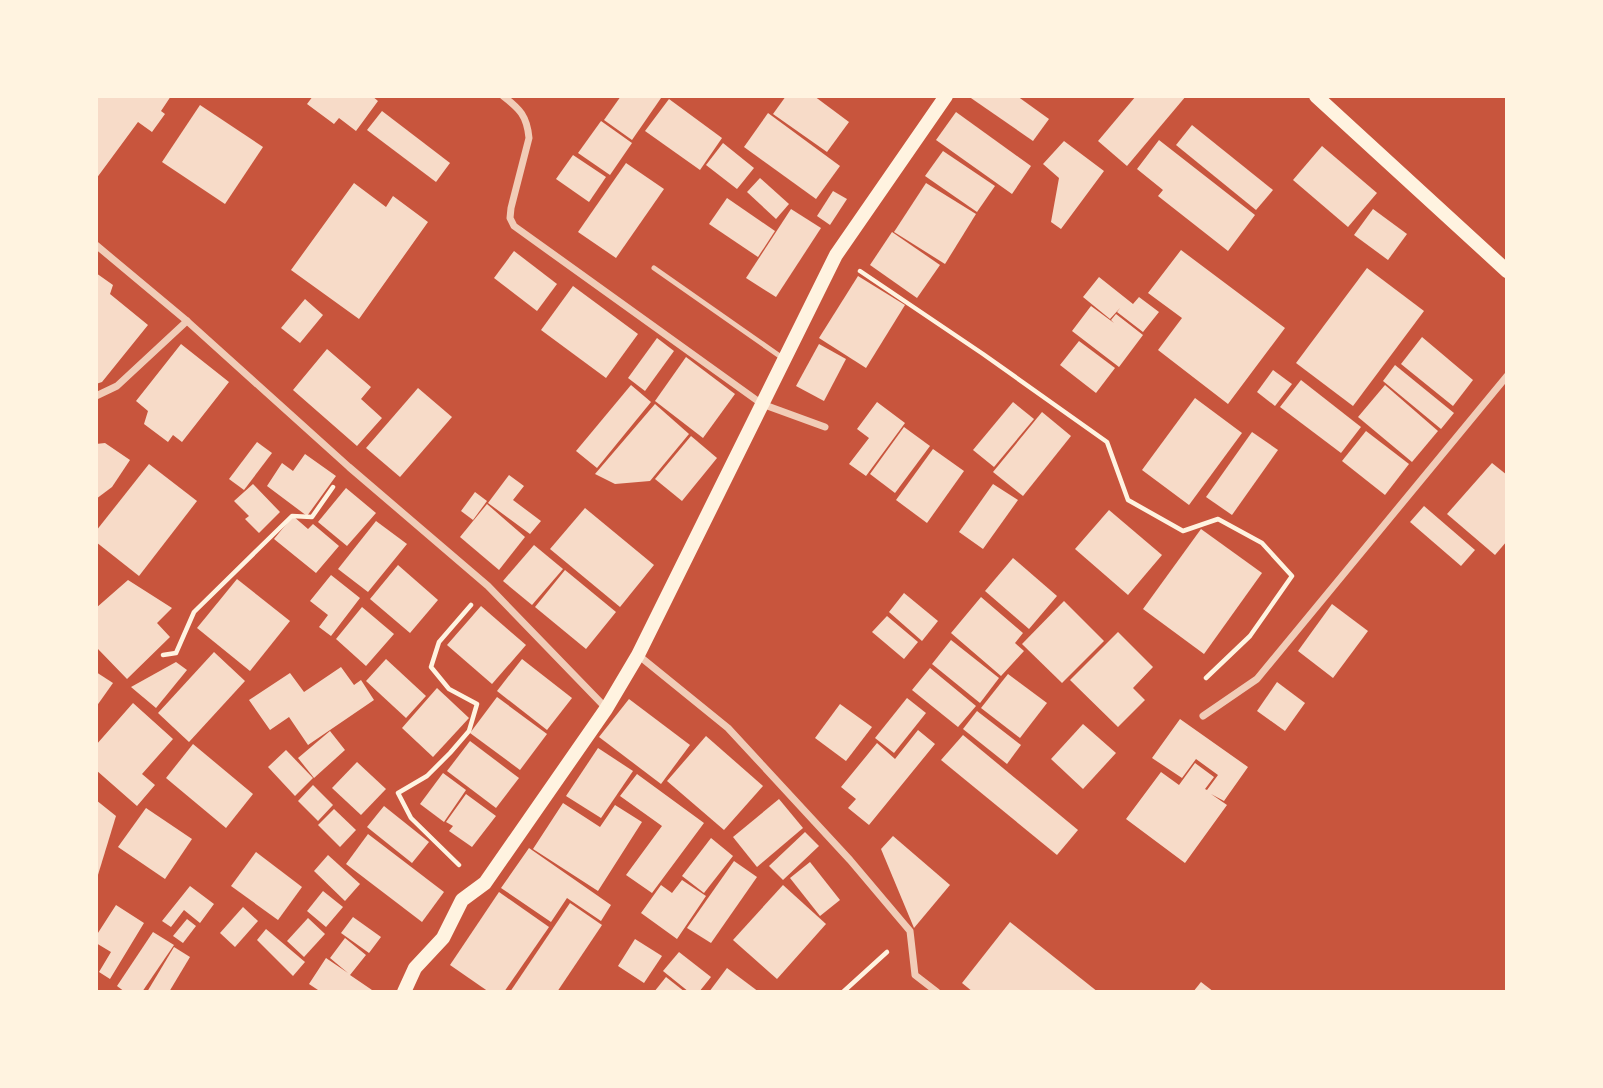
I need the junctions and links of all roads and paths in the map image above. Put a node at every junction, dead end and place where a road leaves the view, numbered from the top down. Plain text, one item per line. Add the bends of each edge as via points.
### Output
1 (503, 96) edge
2 (946, 96) edge
3 (1316, 96) edge
4 (96, 245) edge
5 (836, 255) junction
6 (653, 268) dead end
7 (1507, 271) edge
8 (187, 321) junction
9 (784, 359) junction
10 (1507, 376) edge
11 (96, 396) edge
12 (762, 404) junction
13 (825, 427) dead end
14 (349, 467) junction
15 (488, 586) junction
16 (163, 655) dead end
17 (638, 655) junction
18 (607, 709) junction
19 (1203, 716) joint
20 (485, 883) junction
21 (910, 931) junction
22 (404, 992) edge
23 (843, 992) edge
24 (937, 992) edge

1 - 12 street via 528,126 511,208 514,226
2 - 5 main road
3 - 7 main road
4 - 8 street
5 - 9 main road
5 - 19 path via 1107,442 1128,500 1183,531 1218,519 1262,543 1292,576 1250,636 1200,683
6 - 9 lane
8 - 11 street via 117,386
8 - 14 street
9 - 12 main road
10 - 19 street via 1257,679
12 - 13 street
12 - 17 main road
14 - 15 street
14 - 16 path via 312,517 292,516 194,612 176,653
15 - 18 street
15 - 20 path via 439,642 431,667 449,689 477,704 469,731 427,776 398,793 411,818 471,878
17 - 18 main road
17 - 21 street via 728,728
18 - 20 main road
20 - 22 main road via 462,900 443,938 415,968
21 - 23 path
21 - 24 street via 915,975

